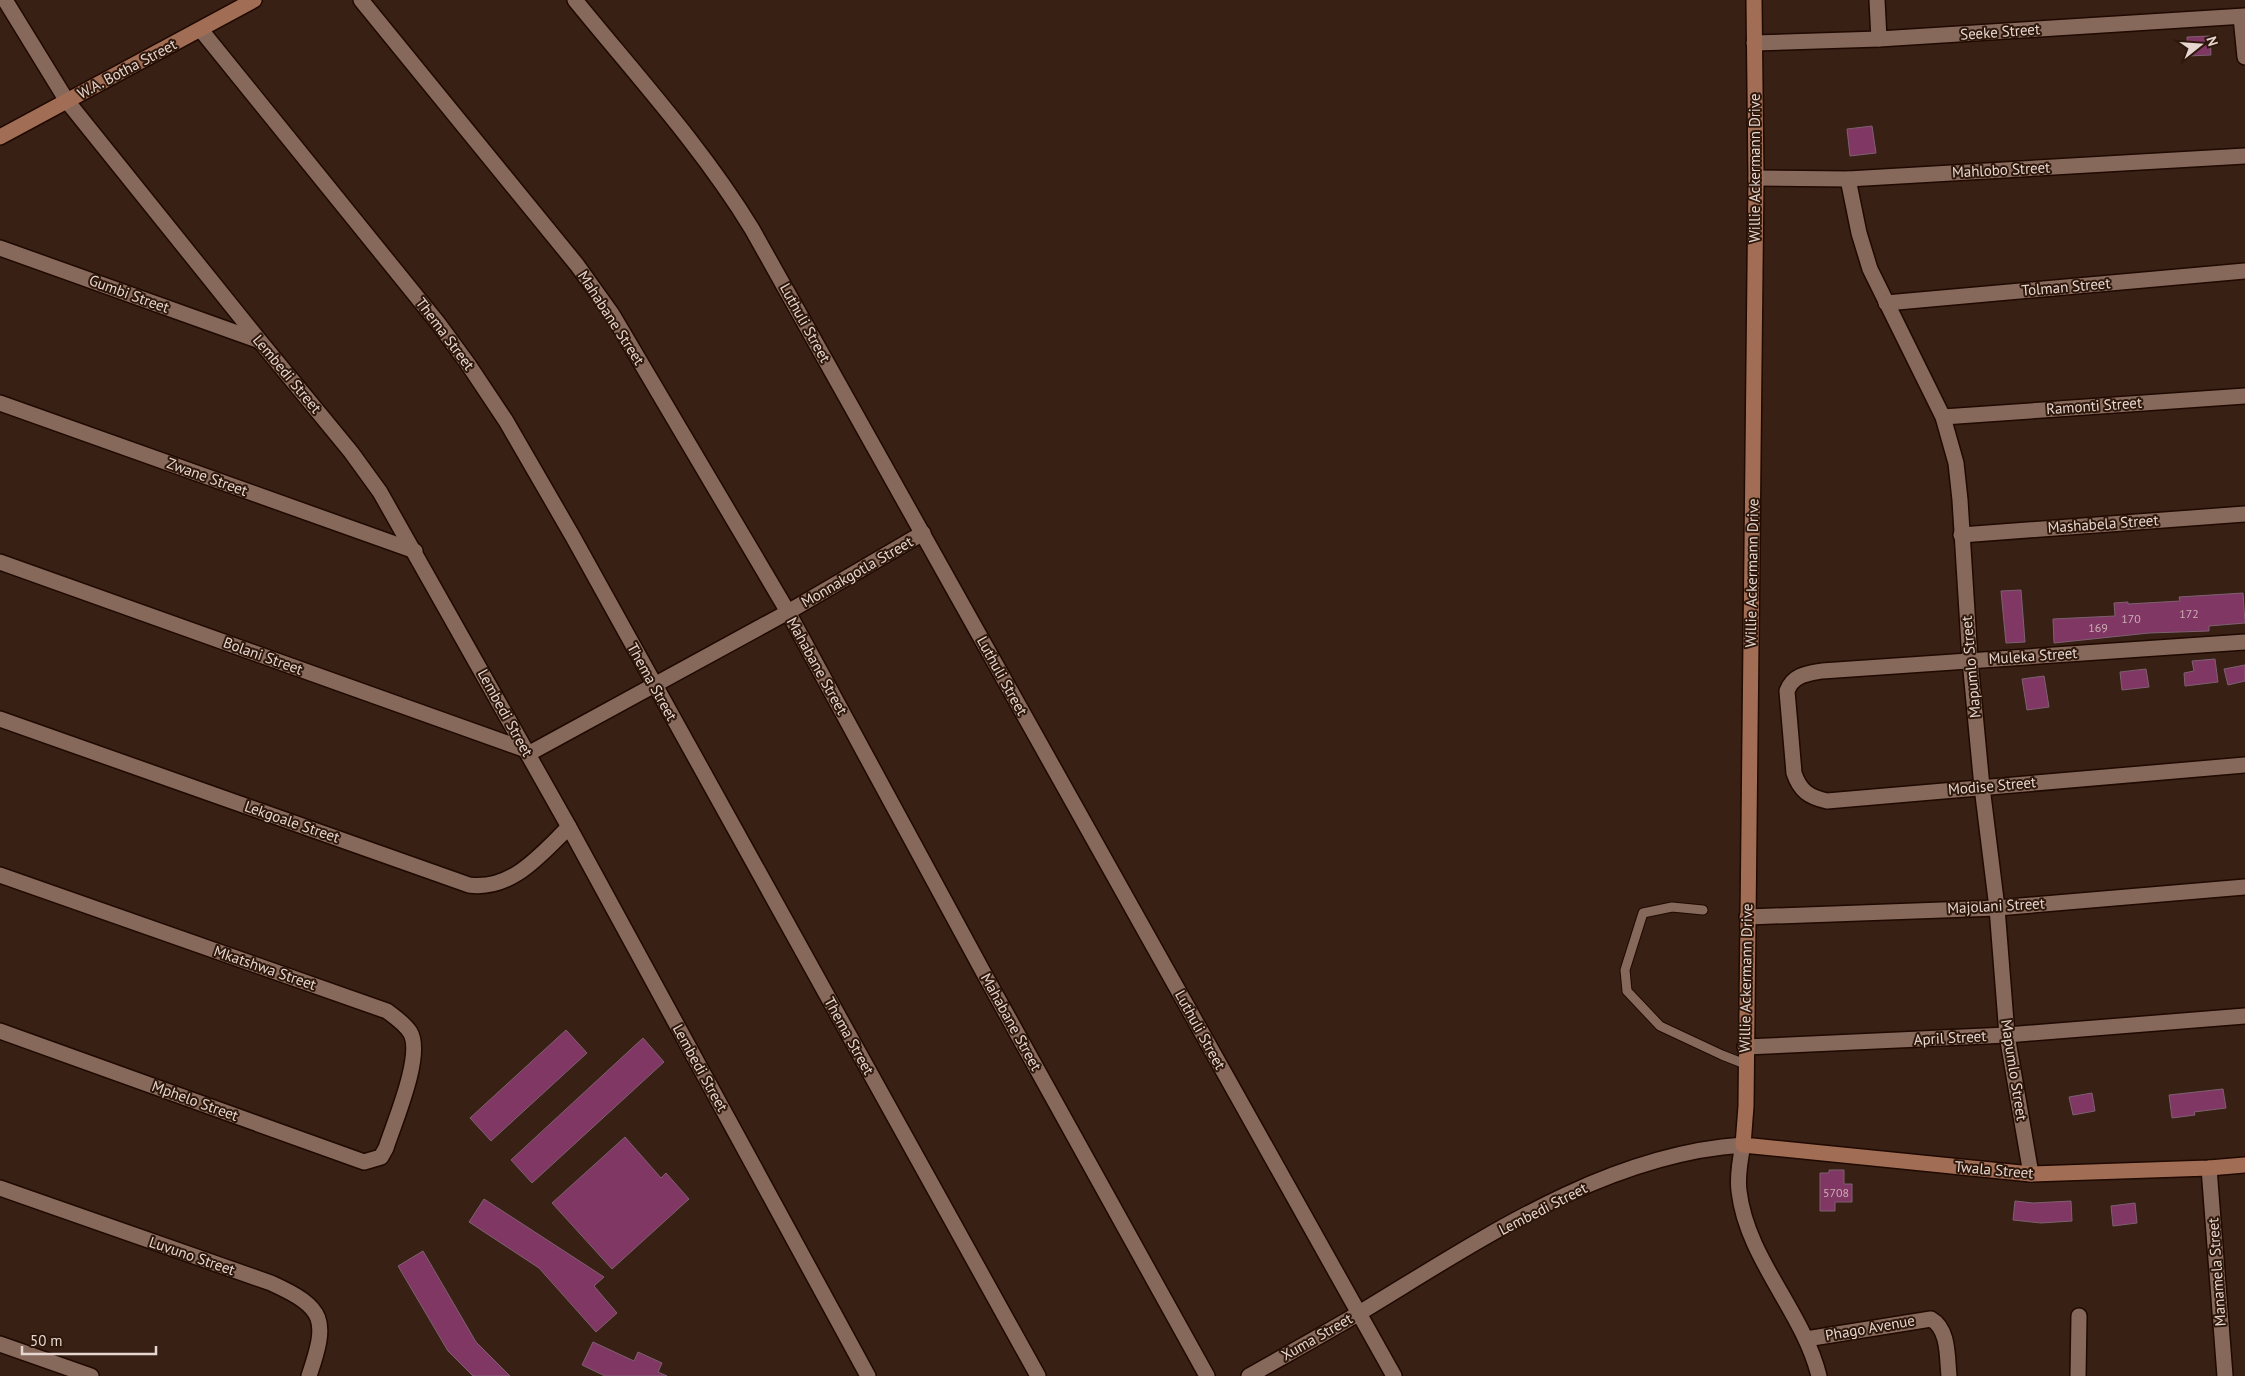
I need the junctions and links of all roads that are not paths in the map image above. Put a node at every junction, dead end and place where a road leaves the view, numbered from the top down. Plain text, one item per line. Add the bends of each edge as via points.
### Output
1 (5, 0) edge
2 (254, 0) edge
3 (361, 0) edge
4 (575, 0) edge
5 (1754, 0) edge
6 (1877, 0) edge
7 (2243, 17) edge
8 (202, 30) junction
9 (1879, 39) junction
10 (1754, 43) junction
11 (2245, 57) edge
12 (66, 101) junction
13 (0, 137) edge
14 (2245, 156) edge
15 (1756, 178) junction
16 (1848, 178) junction
17 (0, 248) edge
18 (2245, 271) edge
19 (1886, 303) junction
20 (259, 340) junction
21 (2245, 396) edge
22 (0, 403) edge
23 (1943, 416) junction
24 (2245, 514) edge
25 (923, 534) junction
26 (1961, 535) junction
27 (415, 551) junction
28 (0, 562) edge
29 (788, 612) junction
30 (2245, 642) edge
31 (1970, 660) junction
32 (653, 685) junction
33 (0, 719) edge
34 (1791, 732) joint
35 (527, 752) junction
36 (2245, 765) edge
37 (1982, 787) junction
38 (569, 827) junction
39 (0, 875) edge
40 (2245, 887) edge
41 (1997, 908) junction
42 (1703, 910) dead end
43 (1748, 918) junction
44 (2245, 1016) edge
45 (0, 1032) edge
46 (2008, 1035) junction
47 (1745, 1047) junction
48 (1745, 1064) junction
49 (1743, 1145) junction
50 (386, 1148) joint
51 (2245, 1165) edge
52 (2209, 1168) junction
53 (2031, 1174) junction
54 (0, 1188) edge
55 (1359, 1313) junction
56 (2079, 1316) dead end
57 (1806, 1339) junction
58 (0, 1344) edge
59 (91, 1376) edge
60 (309, 1376) edge
61 (868, 1376) edge
62 (1038, 1376) edge
63 (1208, 1376) edge
64 (1248, 1376) edge
65 (1394, 1376) edge
66 (1819, 1376) edge
67 (1949, 1376) edge
68 (2078, 1376) edge
69 (2225, 1376) edge

1 - 12 street, Lembedi Street
2 - 8 street, W.A. Botha Street
3 - 29 street, Mahabane Street via 577,265 612,314
4 - 25 street, Luthuli Street via 730,194
5 - 10 street, Willie Ackermann Drive
6 - 9 street
7 - 9 street, Seeke Street
7 - 11 street
8 - 12 street, W.A. Botha Street
8 - 32 street, Thema Street via 468,364 510,429
9 - 10 street, Seeke Street
10 - 15 street, Willie Ackermann Drive
12 - 13 street, W.A. Botha Street
12 - 20 street, Lembedi Street
14 - 16 street, Mahlobo Street
15 - 16 street, Mahlobo Street
15 - 43 street, Willie Ackermann Drive
16 - 19 street, Mapumlo Street via 1859,233 1870,269
17 - 20 street, Gumbi Street
18 - 19 street, Tolman Street
19 - 23 street, Mapumlo Street
20 - 27 street, Lembedi Street via 351,452 380,492
21 - 23 street, Ramonti Street
22 - 27 street, Zwane Street
23 - 26 street, Mapumlo Street via 1956,463
24 - 26 street, Mashabela Street
25 - 29 street, Monnakgotla Street
25 - 55 street, Luthuli Street
26 - 31 street, Mapumlo Street
27 - 35 street, Lembedi Street
28 - 35 street, Bolani Street
29 - 32 street, Monnakgotla Street
29 - 63 street, Mahabane Street
30 - 31 street, Muleka Street
31 - 34 street, Muleka Street via 1798,676 1791,681 1787,691
31 - 37 street, Mapumlo Street
32 - 35 street, Monnakgotla Street
32 - 62 street, Thema Street
33 - 38 street, Lekgoale Street via 469,885 482,887 508,880
34 - 37 street, Modise Street via 1797,781 1800,788 1815,798 1827,801
35 - 38 street, Lembedi Street
36 - 37 street, Modise Street
37 - 41 street, Mapumlo Street
38 - 61 street, Lembedi Street
39 - 50 street, Mkatshwa Street via 387,1011 410,1032 415,1046 413,1065
40 - 41 street, Majolani Street
41 - 43 street, Majolani Street
41 - 46 street, Mapumlo Street
42 - 48 lane via 1672,907 1643,914 1625,970 1627,991 1660,1026
43 - 47 street, Willie Ackermann Drive
44 - 46 street, April Street
45 - 50 street, Mphelo Street via 364,1162 381,1157
46 - 47 street, April Street
46 - 53 street, Mapumlo Street
47 - 48 street, Willie Ackermann Drive
48 - 49 street, Willie Ackermann Drive
49 - 53 street, Twala Street
49 - 55 street, Lembedi Street via 1666,1158 1559,1198
49 - 57 street via 1738,1190 1743,1213 1775,1284
51 - 52 street, Twala Street
52 - 53 street, Twala Street
52 - 69 street, Manamela Street
54 - 60 street, Luvuno Street via 270,1283 302,1299 313,1309 320,1324 320,1341
55 - 64 street, Xuma Street
55 - 65 street, Luthuli Street
56 - 68 street
57 - 66 street
57 - 67 street, Phago Avenue via 1931,1319 1938,1322 1943,1331
58 - 59 street

